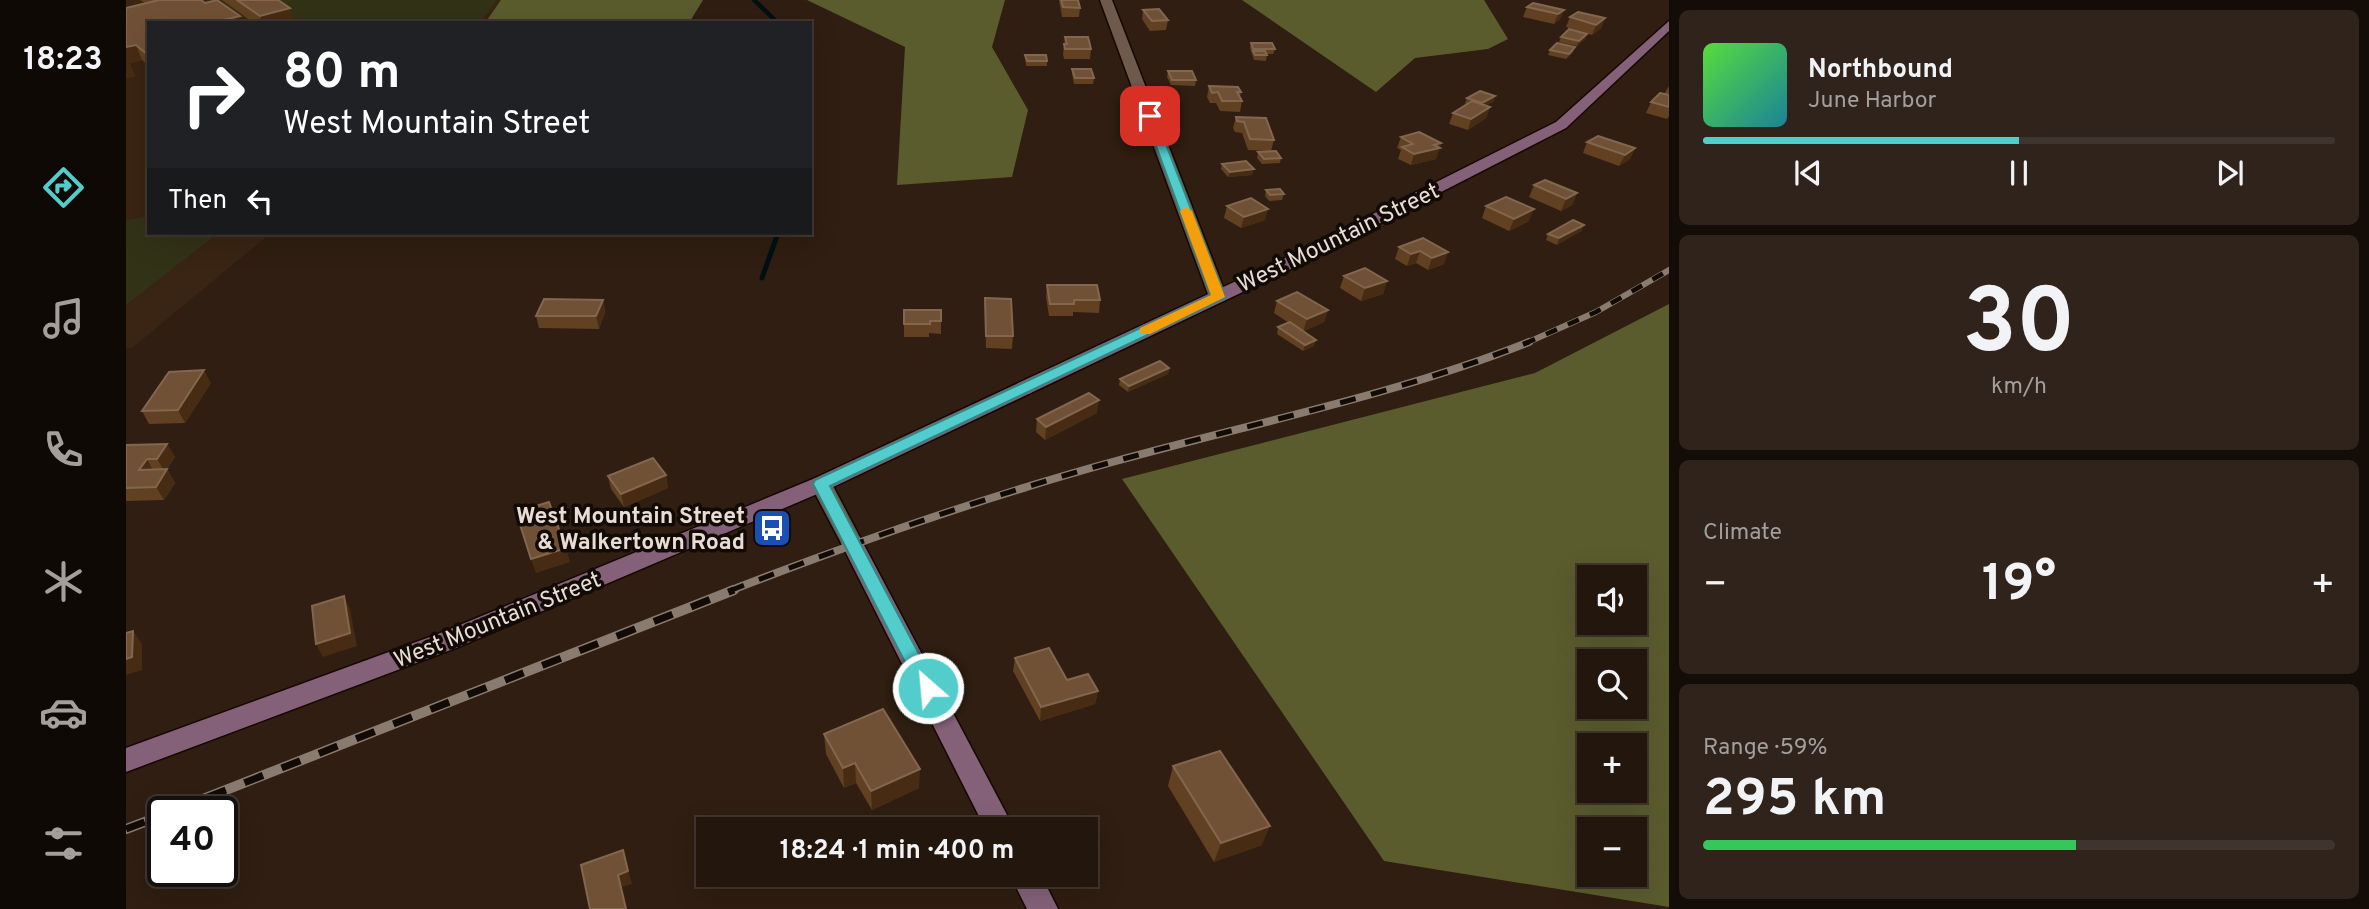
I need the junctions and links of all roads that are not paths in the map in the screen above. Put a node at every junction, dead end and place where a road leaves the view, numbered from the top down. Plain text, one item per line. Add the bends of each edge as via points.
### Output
1 (1106, 0) edge
2 (1666, 33) edge
3 (1218, 297) junction
4 (821, 484) junction
5 (852, 543) joint
6 (126, 760) edge
7 (994, 817) edge
8 (1031, 887) edge
9 (1043, 909) edge

1 - 3 street
2 - 3 main road, West Mountain Street via 1561,125
3 - 4 main road, West Mountain Street
4 - 5 street
4 - 6 main road, West Mountain Street via 447,641
5 - 7 main road
8 - 9 main road

